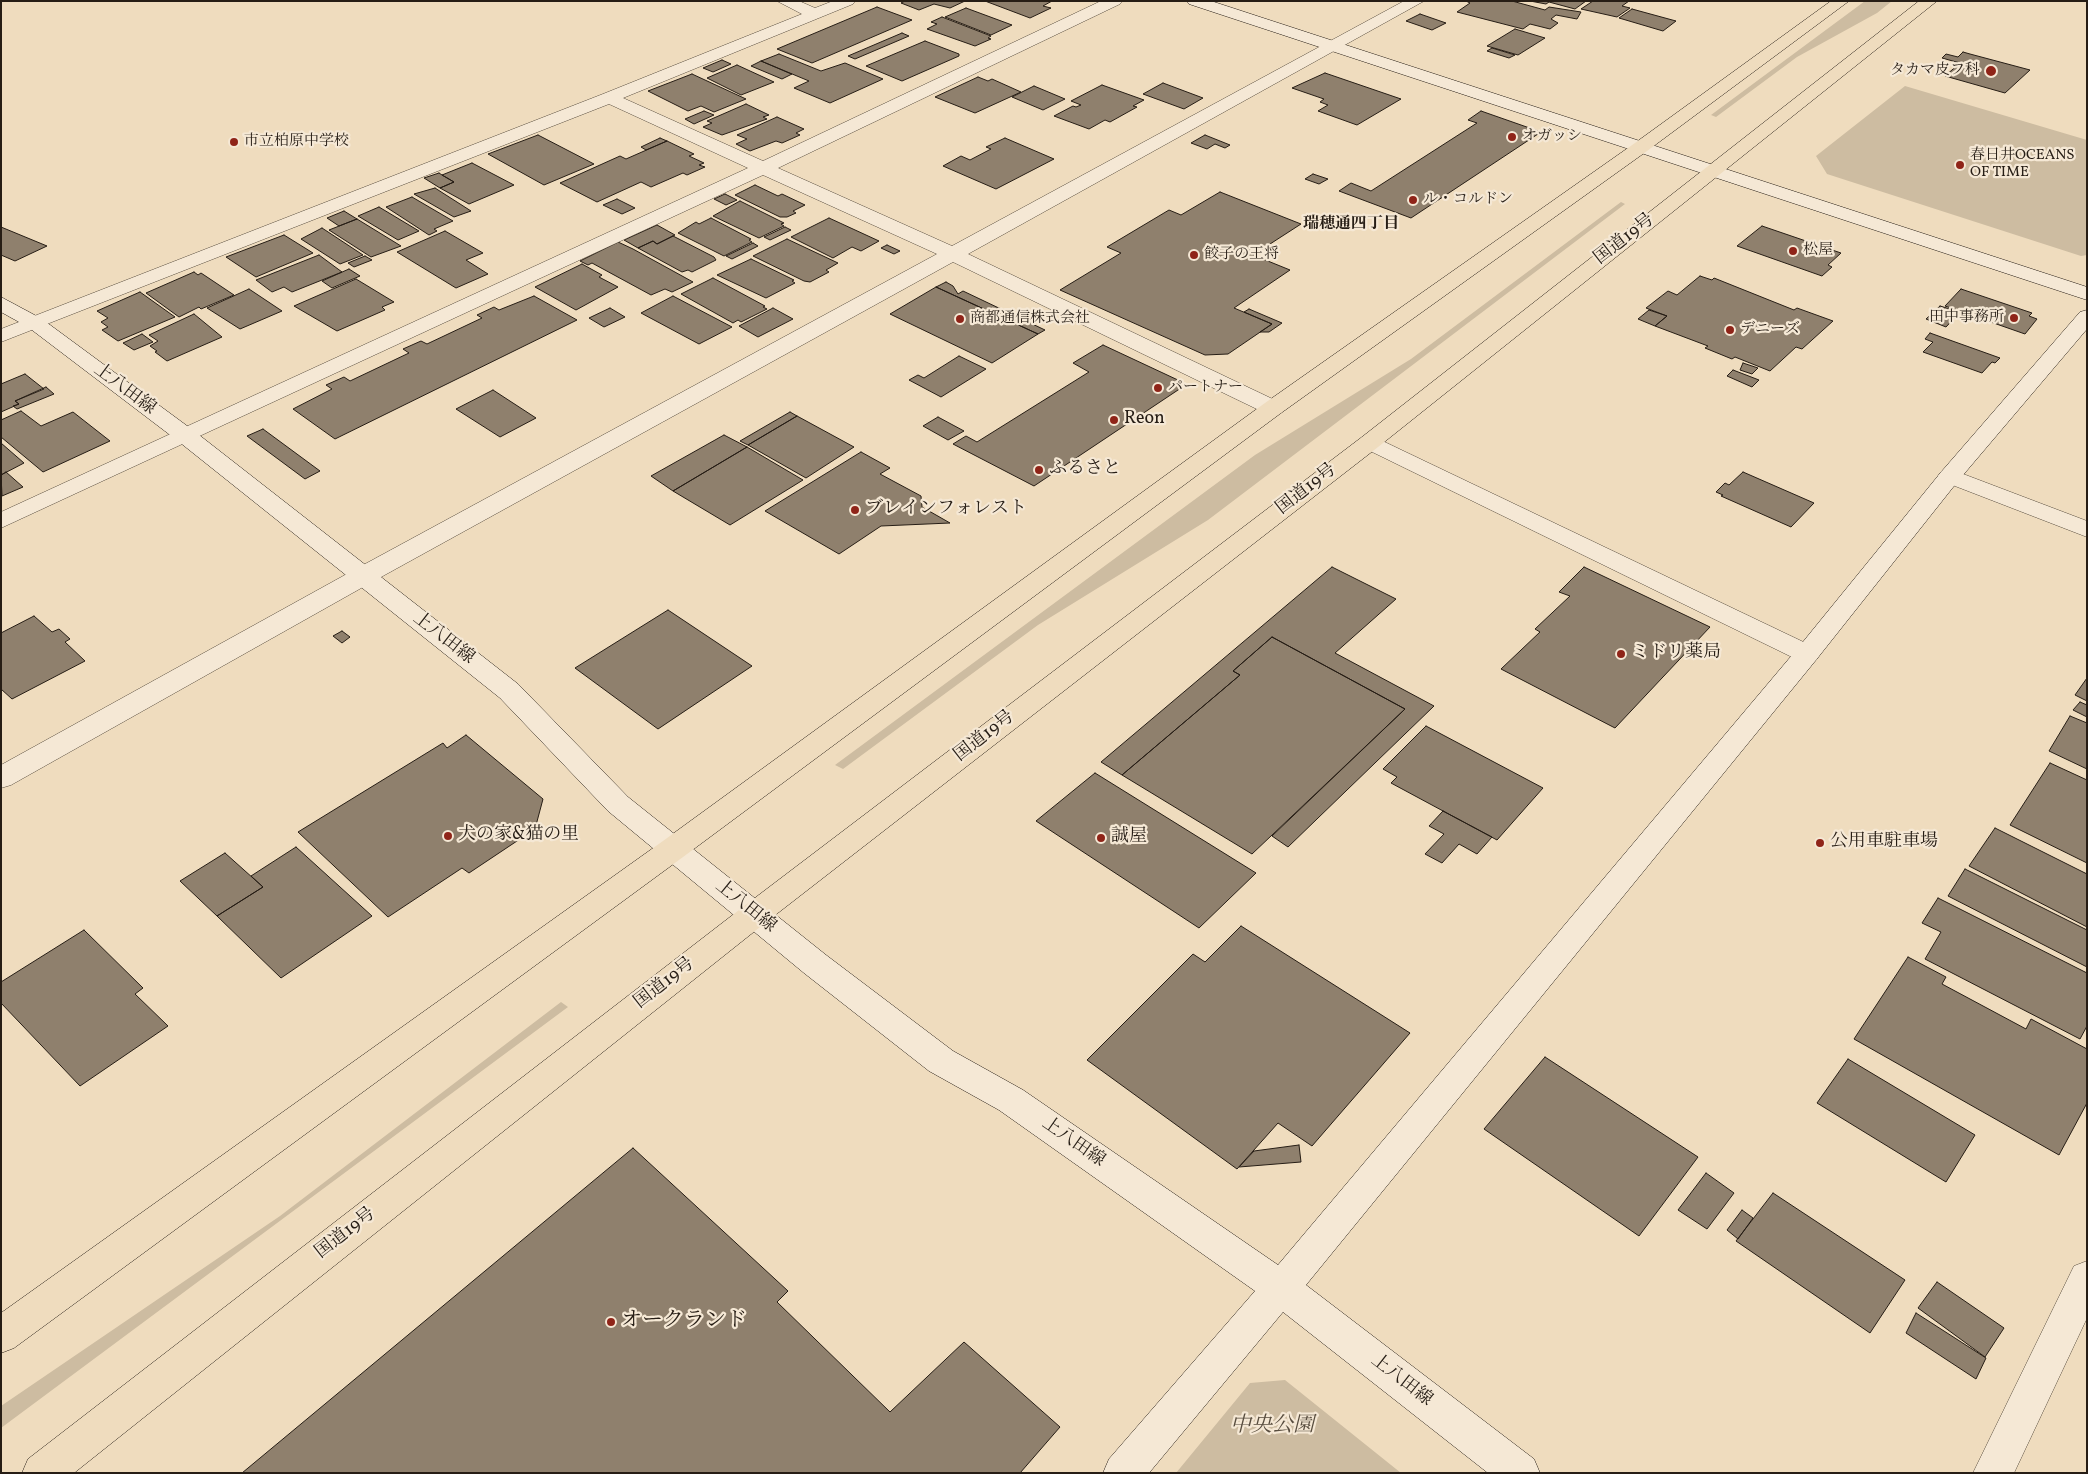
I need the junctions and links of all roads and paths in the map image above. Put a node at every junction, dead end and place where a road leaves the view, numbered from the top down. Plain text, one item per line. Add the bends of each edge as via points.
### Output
1 (785, 1) edge
2 (847, 1) edge
3 (1114, 1) edge
4 (1195, 1) edge
5 (1416, 1) edge
6 (1841, 1) edge
7 (1929, 1) edge
8 (815, 14) junction
9 (1333, 46) junction
10 (609, 98) junction
11 (1642, 147) junction
12 (763, 168) junction
13 (1713, 171) junction
14 (952, 254) junction
15 (2087, 294) edge
16 (1, 303) edge
17 (2087, 316) edge
18 (35, 322) junction
19 (1, 336) edge
20 (1273, 408) junction
21 (186, 436) junction
22 (1370, 442) junction
23 (1950, 476) junction
24 (1, 521) edge
25 (2087, 530) edge
26 (363, 576) junction
27 (1807, 654) junction
28 (1, 778) edge
29 (673, 849) junction
30 (754, 915) junction
31 (2087, 1278) edge
32 (1281, 1288) junction
33 (1, 1335) edge
34 (42, 1473) edge
35 (1123, 1473) edge
36 (1520, 1473) edge
37 (1993, 1473) edge

1 - 8 street
2 - 8 street
3 - 12 street
4 - 9 street
5 - 9 street
6 - 11 highway
7 - 13 highway, 国道19号
8 - 10 street
9 - 11 street
9 - 14 street
10 - 12 street
10 - 18 street
11 - 13 street
11 - 20 highway
12 - 14 street
12 - 21 street
13 - 15 street
13 - 22 highway, 国道19号
14 - 20 street
14 - 26 street
16 - 18 street, 上八田線
17 - 23 street
18 - 19 street
18 - 21 street, 上八田線
20 - 29 highway
21 - 24 street
21 - 26 street, 上八田線
22 - 27 street
22 - 30 highway, 国道19号
23 - 25 street
23 - 27 street
26 - 28 street
26 - 29 street, 上八田線 via 510,691 618,804
27 - 32 street
29 - 30 street, 上八田線
29 - 33 highway
30 - 32 street, 上八田線 via 941,1061 1012,1100
30 - 34 highway, 国道19号
31 - 37 street
32 - 35 street
32 - 36 street, 上八田線

